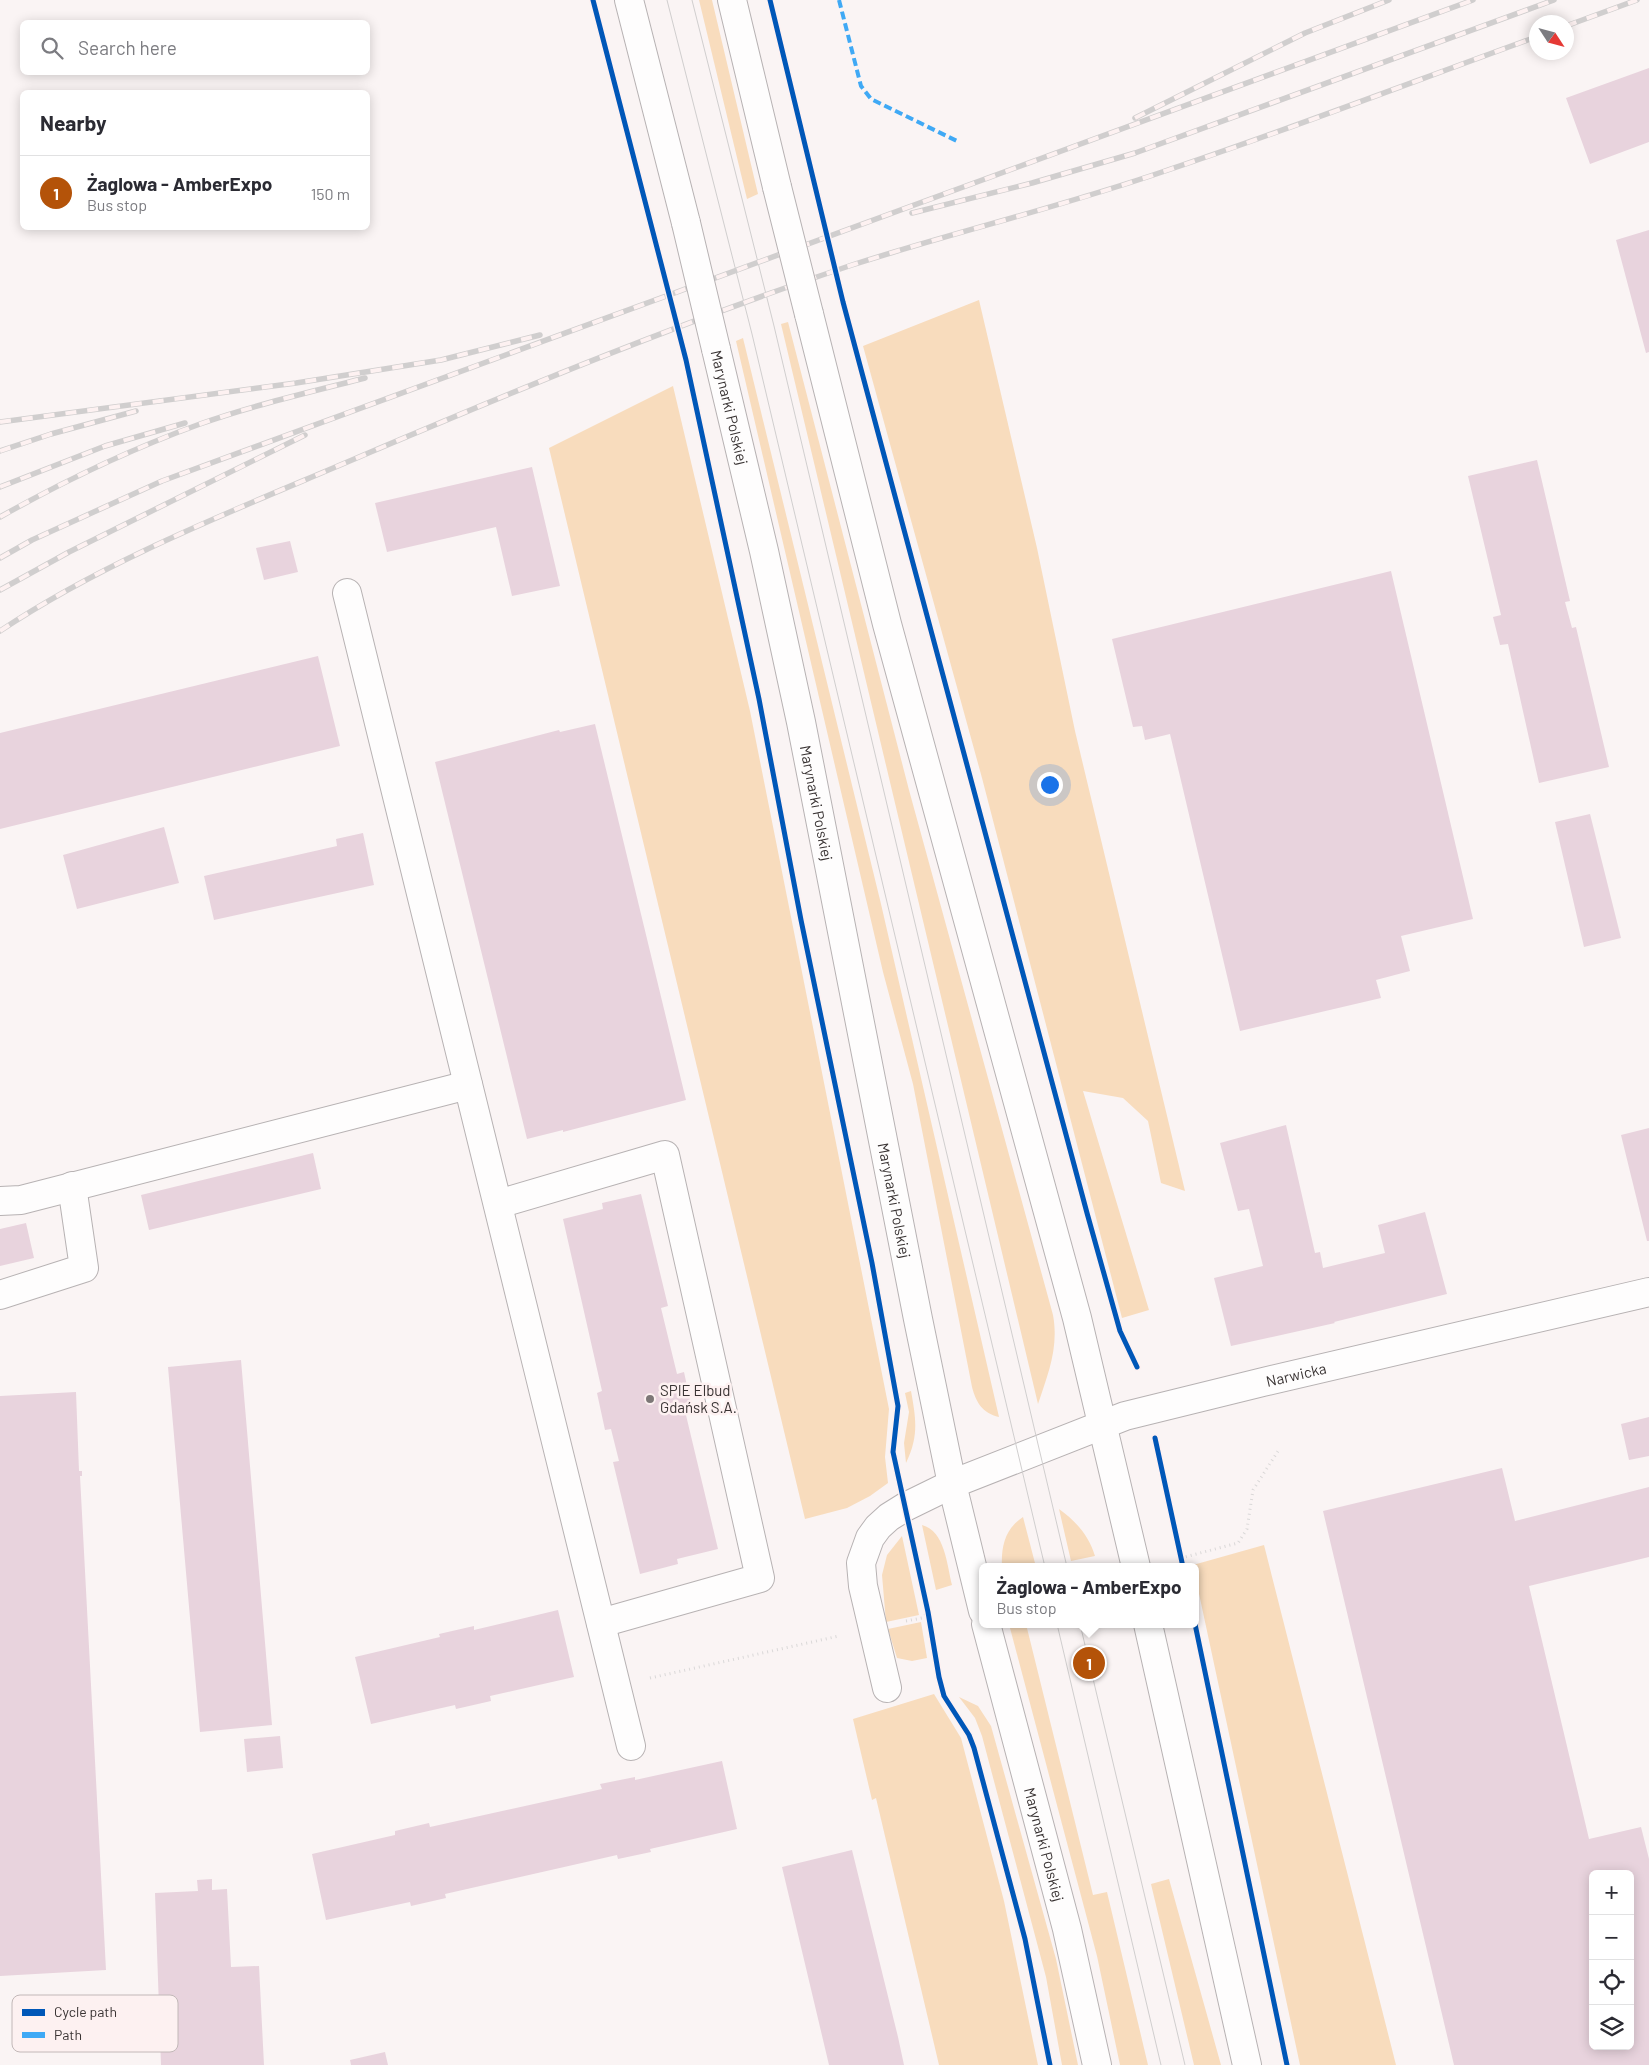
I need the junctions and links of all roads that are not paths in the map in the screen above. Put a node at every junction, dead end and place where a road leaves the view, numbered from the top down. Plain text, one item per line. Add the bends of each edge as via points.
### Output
1 (629, 0) edge
2 (732, 0) edge
3 (347, 593) dead end
4 (468, 1085) junction
5 (72, 1186) junction
6 (0, 1201) edge
7 (498, 1204) junction
8 (1649, 1292) edge
9 (0, 1294) edge
10 (1103, 1423) junction
11 (952, 1484) junction
12 (1135, 1563) edge
13 (979, 1595) edge
14 (601, 1622) junction
15 (987, 1628) edge
16 (1149, 1628) edge
17 (887, 1688) dead end
18 (631, 1746) dead end
19 (1097, 2065) edge
20 (1247, 2065) edge

1 - 11 main road, Marynarki Polskiej, bridge via 764,551
2 - 10 main road, bridge via 887,624 1050,1214
3 - 4 main road
4 - 5 main road
4 - 7 main road
5 - 6 main road via 21,1200
5 - 9 main road via 84,1268
7 - 14 main road
7 - 14 main road via 665,1155 760,1578
8 - 10 main road, Narwicka via 1148,1409
10 - 11 main road, Narwicka
10 - 12 main road
11 - 13 main road, Marynarki Polskiej
11 - 17 main road, Narwicka via 888,1517 870,1538 864,1551 861,1574
14 - 18 main road
15 - 19 main road, Marynarki Polskiej via 1066,1929
16 - 20 main road

